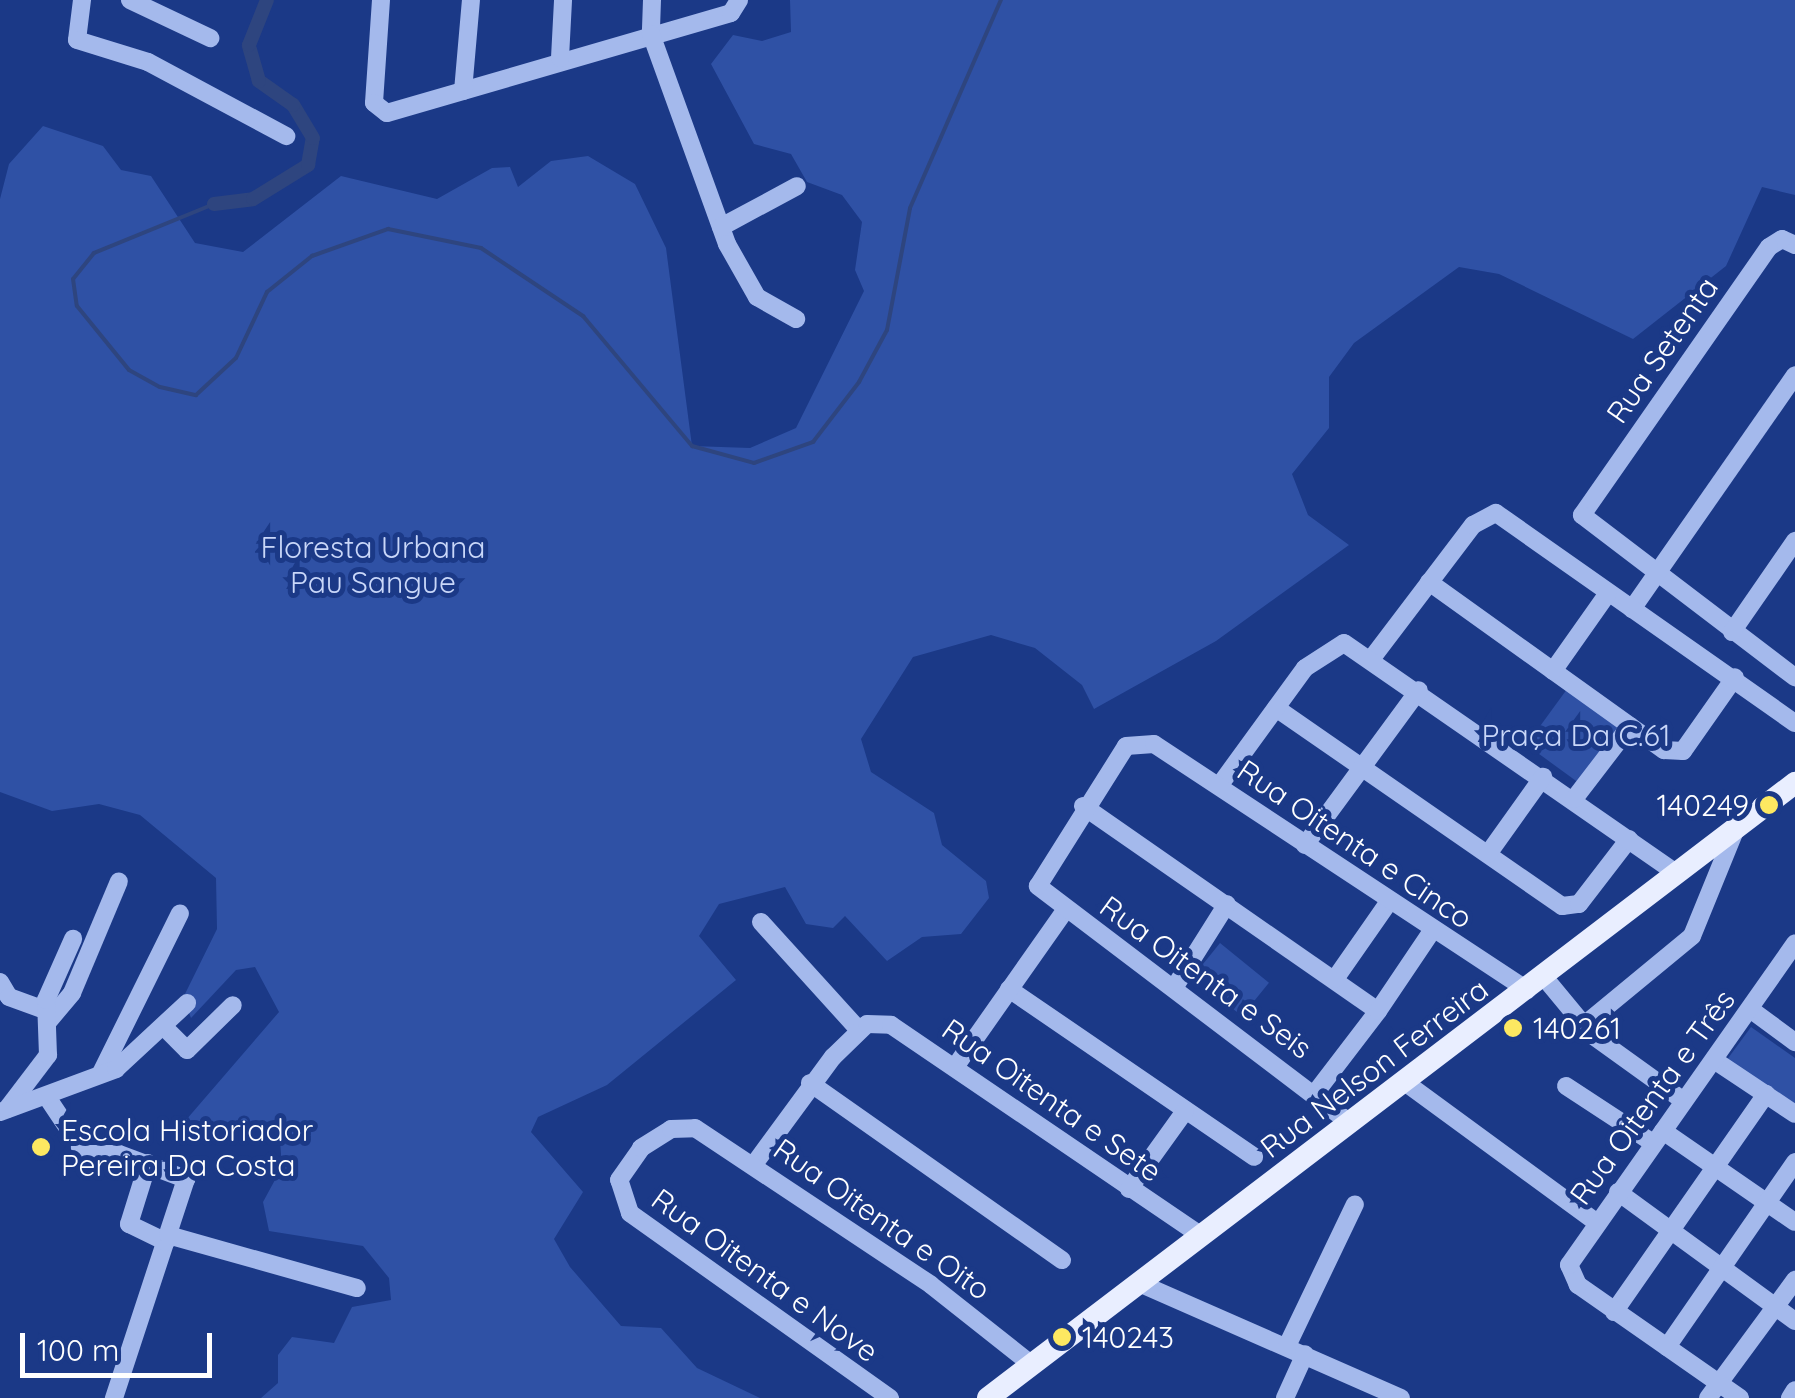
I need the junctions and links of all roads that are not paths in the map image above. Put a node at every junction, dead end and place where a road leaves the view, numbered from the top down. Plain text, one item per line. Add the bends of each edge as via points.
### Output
1 (82, 0) edge
2 (130, 0) edge
3 (381, 0) edge
4 (470, 0) edge
5 (563, 0) edge
6 (652, 0) edge
7 (738, 0) edge
8 (650, 34) junction
9 (210, 38) dead end
10 (560, 58) junction
11 (464, 91) junction
12 (286, 136) dead end
13 (797, 186) dead end
14 (721, 228) junction
15 (1794, 244) edge
16 (796, 319) dead end
17 (1795, 375) edge
18 (1795, 542) edge
19 (1656, 577) junction
20 (1429, 582) junction
21 (1608, 594) junction
22 (1632, 608) junction
23 (1732, 632) junction
24 (1372, 658) junction
25 (1553, 671) junction
26 (1735, 677) junction
27 (1795, 678) edge
28 (1419, 690) junction
29 (1276, 708) junction
30 (1795, 723) edge
31 (1630, 726) junction
32 (1363, 767) junction
33 (1543, 777) junction
34 (1795, 783) edge
35 (1220, 786) junction
36 (1574, 799) junction
37 (1083, 806) junction
38 (1736, 828) junction
39 (1629, 839) junction
40 (1305, 846) junction
41 (1488, 854) junction
42 (1678, 874) junction
43 (119, 881) dead end
44 (1388, 903) junction
45 (1227, 904) junction
46 (1066, 909) junction
47 (180, 912) dead end
48 (760, 922) dead end
49 (1432, 931) junction
50 (72, 938) dead end
51 (1795, 943) edge
52 (1335, 979) junction
53 (0, 982) edge
54 (1535, 984) junction
55 (1174, 988) junction
56 (1010, 989) junction
57 (187, 1003) dead end
58 (233, 1005) dead end
59 (1750, 1008) junction
60 (1378, 1012) junction
61 (46, 1016) junction
62 (1584, 1026) junction
63 (863, 1027) junction
64 (165, 1028) junction
65 (1795, 1042) edge
66 (1714, 1060) junction
67 (955, 1067) junction
68 (101, 1073) junction
69 (1406, 1083) junction
70 (810, 1084) junction
71 (1566, 1086) dead end
72 (1316, 1092) junction
73 (1766, 1094) junction
74 (49, 1100) junction
75 (1684, 1101) junction
76 (4, 1110) edge
77 (1185, 1111) junction
78 (1795, 1114) edge
79 (1350, 1124) junction
80 (1658, 1137) junction
81 (1254, 1157) dead end
82 (1795, 1162) edge
83 (755, 1163) junction
84 (148, 1164) junction
85 (1716, 1168) junction
86 (618, 1189) joint
87 (1130, 1189) junction
88 (1618, 1192) junction
89 (1767, 1202) junction
90 (1354, 1204) dead end
91 (1596, 1222) junction
92 (1795, 1222) edge
93 (1670, 1233) junction
94 (1201, 1236) junction
95 (167, 1238) junction
96 (1062, 1260) dead end
97 (1722, 1269) junction
98 (1795, 1280) edge
99 (1139, 1283) junction
100 (357, 1288) dead end
101 (1776, 1307) junction
102 (1614, 1312) junction
103 (1795, 1322) edge
104 (1667, 1347) junction
105 (1296, 1350) junction
106 (1032, 1364) junction
107 (1713, 1389) edge
108 (1795, 1390) edge
109 (1394, 1397) edge
110 (114, 1398) edge
111 (890, 1398) edge
112 (988, 1398) edge
113 (1284, 1398) edge
114 (1740, 1398) edge
115 (1790, 1398) edge

1 - 12 street via 77,40 148,62
2 - 9 street
3 - 11 street via 374,103 380,113
4 - 11 street
5 - 10 street
6 - 8 street
7 - 8 street via 732,13
8 - 10 street
8 - 14 street
10 - 11 street
13 - 14 street
14 - 16 street via 757,298
15 - 19 street, Rua Setenta via 1768,247 1584,509 1588,528
17 - 19 street
18 - 23 street
19 - 22 street
19 - 23 street
20 - 21 street via 1490,512
20 - 24 street
20 - 25 street
21 - 22 street
21 - 25 street
22 - 26 street
23 - 27 street
24 - 28 street
24 - 29 street via 1344,643 1326,648
25 - 31 street
26 - 30 street
26 - 31 street via 1679,752
28 - 32 street
28 - 33 street
29 - 32 street
29 - 35 street
31 - 36 street
32 - 40 street
32 - 41 street
33 - 36 street
33 - 41 street
34 - 38 main road, Rua Nelson Ferreira
35 - 37 street, Rua Oitenta e Cinco via 1154,744 1126,746
35 - 40 street, Rua Oitenta e Cinco
36 - 39 street
37 - 45 street
37 - 46 street, Rua Oitenta e Seis via 1040,873 1042,894
38 - 42 main road, Rua Nelson Ferreira
38 - 62 street via 1692,936
39 - 41 street via 1569,908
39 - 42 street
40 - 44 street, Rua Oitenta e Cinco
42 - 54 main road, Rua Nelson Ferreira
43 - 61 street via 72,993
44 - 49 street, Rua Oitenta e Cinco
44 - 52 street
45 - 52 street
45 - 55 street
46 - 55 street, Rua Oitenta e Seis
46 - 56 street
47 - 68 street
48 - 63 street
49 - 54 street, Rua Oitenta e Cinco
49 - 60 street
50 - 61 street
51 - 59 street, Rua Oitenta e Três
52 - 60 street
53 - 61 street via 9,997
54 - 62 street
54 - 69 main road, Rua Nelson Ferreira
55 - 72 street, Rua Oitenta e Seis
56 - 67 street
56 - 77 street
57 - 64 street
58 - 64 street via 187,1050
59 - 65 street
59 - 66 street, Rua Oitenta e Três
60 - 72 street
61 - 76 street via 48,1055
62 - 75 street
63 - 67 street, Rua Oitenta e Sete via 903,1030
63 - 70 street
64 - 68 street
66 - 73 street
66 - 75 street, Rua Oitenta e Três
67 - 87 street, Rua Oitenta e Sete
68 - 74 street
69 - 79 main road, Rua Nelson Ferreira
69 - 91 street
70 - 83 street
70 - 96 street
71 - 80 street
72 - 79 street, Rua Oitenta e Seis
73 - 78 street
73 - 85 street
74 - 76 street
74 - 84 street via 84,1154
75 - 80 street, Rua Oitenta e Três
77 - 81 street
77 - 87 street
79 - 94 main road, Rua Nelson Ferreira
80 - 85 street
80 - 88 street, Rua Oitenta e Três
82 - 89 street
83 - 86 street, Rua Oitenta e Oito via 695,1128 654,1136
83 - 106 street, Rua Oitenta e Oito
84 - 95 street via 186,1178
84 - 95 street via 129,1224
85 - 89 street
85 - 93 street
86 - 111 street, Rua Oitenta e Nove via 630,1212
87 - 94 street, Rua Oitenta e Sete
88 - 91 street, Rua Oitenta e Três
88 - 93 street
89 - 92 street
89 - 97 street
90 - 105 street
91 - 102 street, Rua Oitenta e Três via 1569,1265 1578,1285
93 - 97 street
93 - 102 street
94 - 99 main road, Rua Nelson Ferreira
95 - 100 street
95 - 110 street
97 - 101 street
97 - 104 street
98 - 101 street
99 - 105 street
99 - 106 main road, Rua Nelson Ferreira
101 - 103 street
101 - 107 street
102 - 104 street
104 - 107 street
105 - 109 street
105 - 113 street
106 - 112 main road, Rua Nelson Ferreira
107 - 114 street
108 - 115 street

